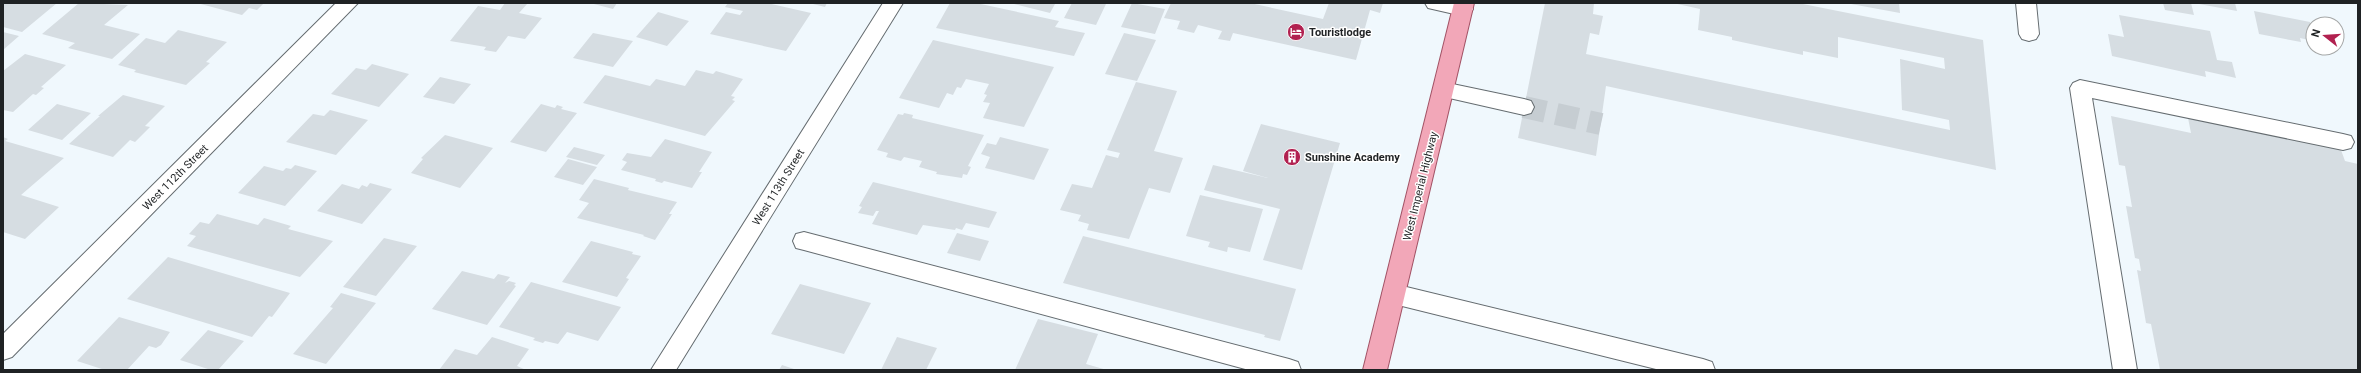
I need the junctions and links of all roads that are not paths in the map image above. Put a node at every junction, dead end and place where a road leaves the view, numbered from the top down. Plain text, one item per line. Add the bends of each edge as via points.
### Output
1 (348, 3) edge
2 (893, 3) edge
3 (1435, 3) edge
4 (2026, 3) edge
5 (1464, 6) edge
6 (2030, 34) dead end
7 (1443, 90) junction
8 (1524, 107) tunnel mouth
9 (2343, 142) dead end
10 (804, 242) dead end
11 (1394, 294) junction
12 (3, 350) edge
13 (663, 370) edge
14 (1289, 370) edge
15 (1375, 370) edge
16 (1703, 370) edge
17 (2125, 370) edge

1 - 12 street, West 112th Street
2 - 13 street, West 113th Street
3 - 5 street
4 - 6 street
5 - 7 main road, West Imperial Highway
7 - 8 street
7 - 11 main road, West Imperial Highway
9 - 17 street via 2080,88
10 - 14 street
11 - 15 main road, West Imperial Highway
11 - 16 street

